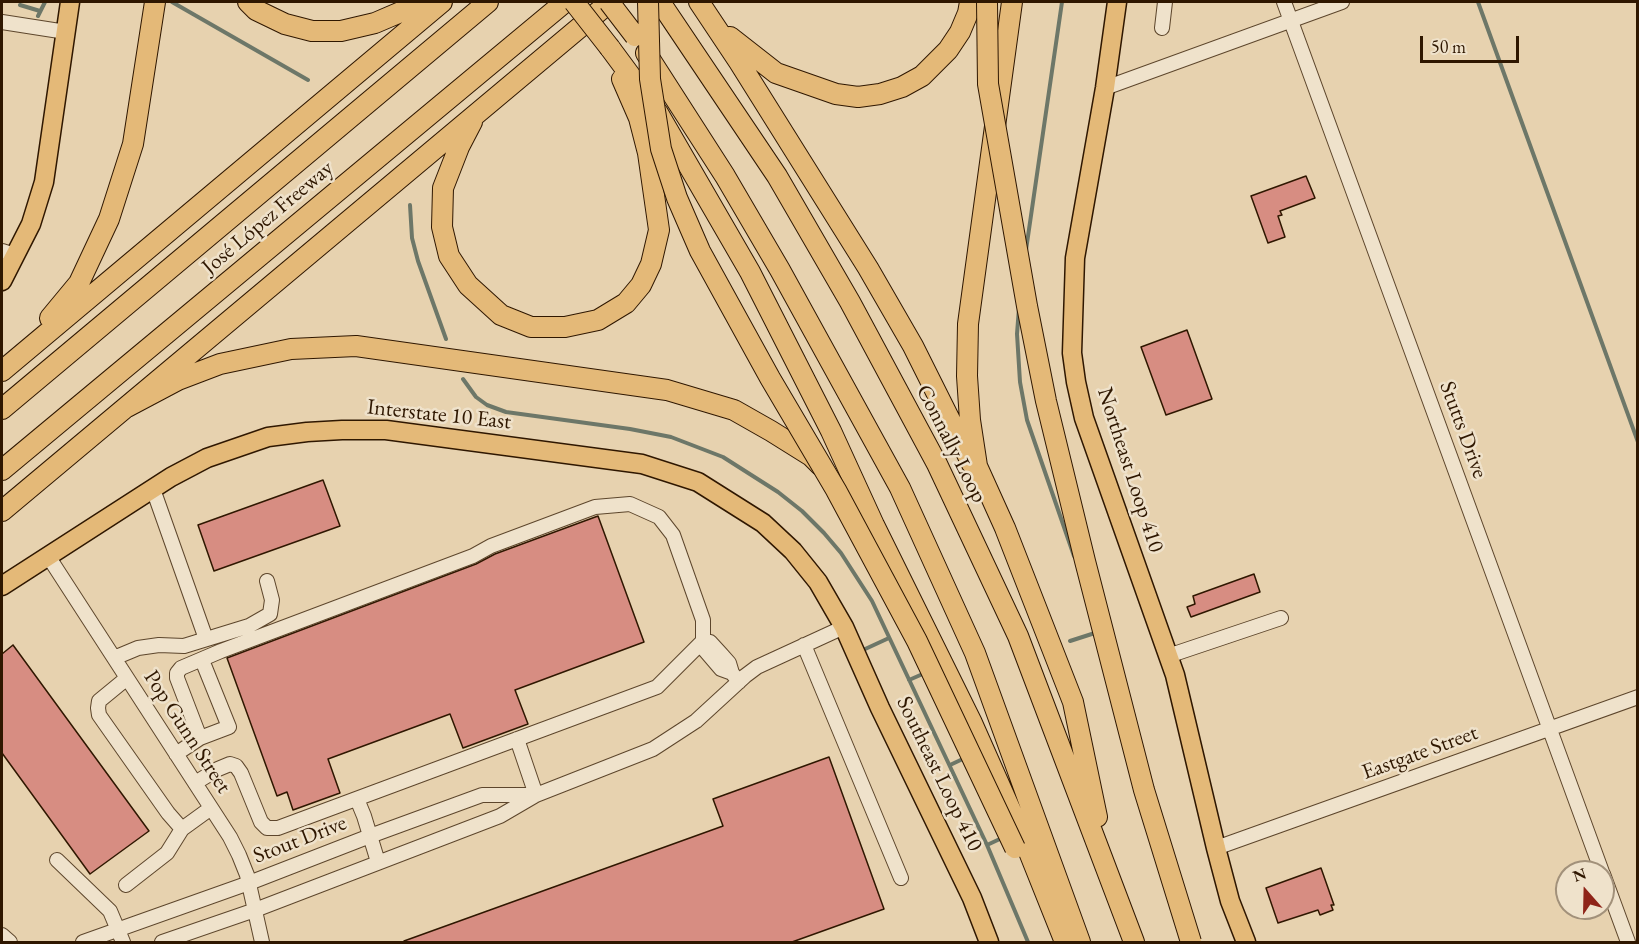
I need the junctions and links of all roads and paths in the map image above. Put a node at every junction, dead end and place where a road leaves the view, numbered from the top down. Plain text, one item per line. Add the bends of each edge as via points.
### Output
1 (70, 2) edge
2 (155, 2) edge
3 (248, 2) edge
4 (424, 2) edge
5 (442, 2) edge
6 (488, 2) edge
7 (565, 2) edge
8 (574, 2) edge
9 (610, 2) edge
10 (699, 2) edge
11 (970, 2) edge
12 (987, 2) edge
13 (1012, 2) edge
14 (1117, 2) edge
15 (1166, 2) edge
16 (1284, 2) edge
17 (1342, 2) edge
18 (657, 3) edge
19 (710, 18) junction
20 (1291, 20) junction
21 (2, 22) edge
22 (1162, 28) dead end
23 (66, 32) junction
24 (610, 48) junction
25 (1105, 88) junction
26 (475, 115) junction
27 (8, 253) edge
28 (2, 280) edge
29 (19, 356) junction
30 (2, 371) edge
31 (127, 407) junction
32 (2, 409) edge
33 (2, 470) edge
34 (153, 489) junction
35 (2, 511) edge
36 (874, 525) junction
37 (1005, 528) junction
38 (48, 556) junction
39 (267, 581) dead end
40 (2, 586) edge
41 (1281, 618) dead end
42 (844, 627) junction
43 (206, 639) junction
44 (705, 644) junction
45 (804, 645) junction
46 (1168, 656) junction
47 (114, 658) junction
48 (202, 660) junction
49 (735, 677) junction
50 (127, 678) junction
51 (1638, 697) edge
52 (1550, 729) junction
53 (200, 738) junction
54 (517, 739) junction
55 (176, 754) junction
56 (195, 783) junction
57 (536, 795) junction
58 (357, 799) junction
59 (211, 808) junction
60 (182, 829) junction
61 (370, 836) junction
62 (1216, 848) junction
63 (57, 860) dead end
64 (1598, 860) edge
65 (378, 862) junction
66 (901, 878) dead end
67 (1110, 878) junction
68 (249, 883) junction
69 (126, 885) dead end
70 (1615, 906) edge
71 (255, 910) junction
72 (2, 935) edge
73 (120, 936) edge
74 (10, 942) edge
75 (83, 942) edge
76 (162, 942) edge
77 (262, 942) edge
78 (989, 942) edge
79 (1051, 942) edge
80 (1065, 942) edge
81 (1080, 942) edge
82 (1134, 942) edge
83 (1191, 942) edge
84 (1246, 942) edge
85 (1628, 942) edge

1 - 23 main road
2 - 29 highway via 133,144 110,219 79,283
3 - 4 highway via 285,24 312,31 341,31 375,23
5 - 29 highway
6 - 32 highway, José López Freeway
7 - 33 highway, José López Freeway
8 - 24 highway, bridge
9 - 26 highway
9 - 81 highway, bridge via 725,176 900,488 975,653
10 - 19 highway
11 - 19 highway via 960,32 922,76 902,87 858,97 836,94 776,73
12 - 83 highway, bridge via 988,84 1046,401 1144,790
13 - 37 highway via 968,324 967,376 977,466
14 - 25 main road, Northeast Loop 410
15 - 22 street
16 - 20 street, Stutts Drive
17 - 20 street
18 - 67 highway, Connally Loop via 777,176 937,464 1018,636
18 - 79 highway, Connally Loop, bridge via 650,79 661,149 681,208 700,251 917,641 1015,848
19 - 37 highway via 868,268 913,346
20 - 25 street
20 - 52 street, Stutts Drive
21 - 23 street
23 - 27 main road via 44,182 31,224
24 - 26 highway via 639,118 659,230 641,285 626,303 598,320 565,327 531,327 501,315 468,285 449,256 442,227 443,188
24 - 36 highway via 658,113 750,272
25 - 46 main road, Northeast Loop 410 via 1075,258 1072,353 1084,418
26 - 31 highway
27 - 28 main road
29 - 30 highway
31 - 35 highway
31 - 36 highway via 178,380 220,364 291,349 347,346 668,390 734,410 811,456
34 - 38 main road, Interstate 10 East
34 - 42 main road, Interstate 10 East via 207,458 268,437 342,430 386,430 642,464 698,482 763,523 818,582
34 - 43 street
36 - 80 highway via 972,723
37 - 67 highway via 1073,702
38 - 40 main road, Interstate 10 East
38 - 47 street, Pop Gunn Street
39 - 43 street via 272,600 270,614 249,626
41 - 46 street
42 - 45 street, Stout Drive
42 - 78 main road, Southeast Loop 410
43 - 47 street via 184,646 138,648
44 - 48 street via 703,620 673,535 659,517 630,504 595,507
44 - 49 street via 729,663
44 - 54 street via 657,687
45 - 49 street, Stout Drive
45 - 66 street
46 - 62 main road, Northeast Loop 410
47 - 50 street, Pop Gunn Street
48 - 53 street via 177,673
48 - 53 street via 229,727
49 - 57 street, Stout Drive via 696,721 653,749
50 - 55 street, Pop Gunn Street
50 - 60 street via 99,701 99,715
51 - 52 street, Eastgate Street
52 - 62 street, Eastgate Street
52 - 64 street, Stutts Drive
53 - 55 street
54 - 57 street
54 - 58 street
55 - 56 street, Pop Gunn Street
56 - 58 street via 230,764 236,766 267,828 278,828
56 - 59 street, Pop Gunn Street
57 - 61 street, Stout Drive via 482,795
57 - 65 street, Stout Drive via 500,816
58 - 61 street
59 - 60 street
59 - 68 street, Pop Gunn Street via 230,837
60 - 69 street via 167,853
61 - 65 street
61 - 68 street, Stout Drive
62 - 84 main road, Northeast Loop 410
63 - 73 street via 110,911
65 - 71 street, Stout Drive
67 - 82 highway, Connally Loop
68 - 71 street, Pop Gunn Street
68 - 73 street, Stout Drive
70 - 85 street, Stutts Drive
71 - 76 street, Stout Drive
71 - 77 street, Pop Gunn Street
72 - 74 street
73 - 75 street, Stout Drive

